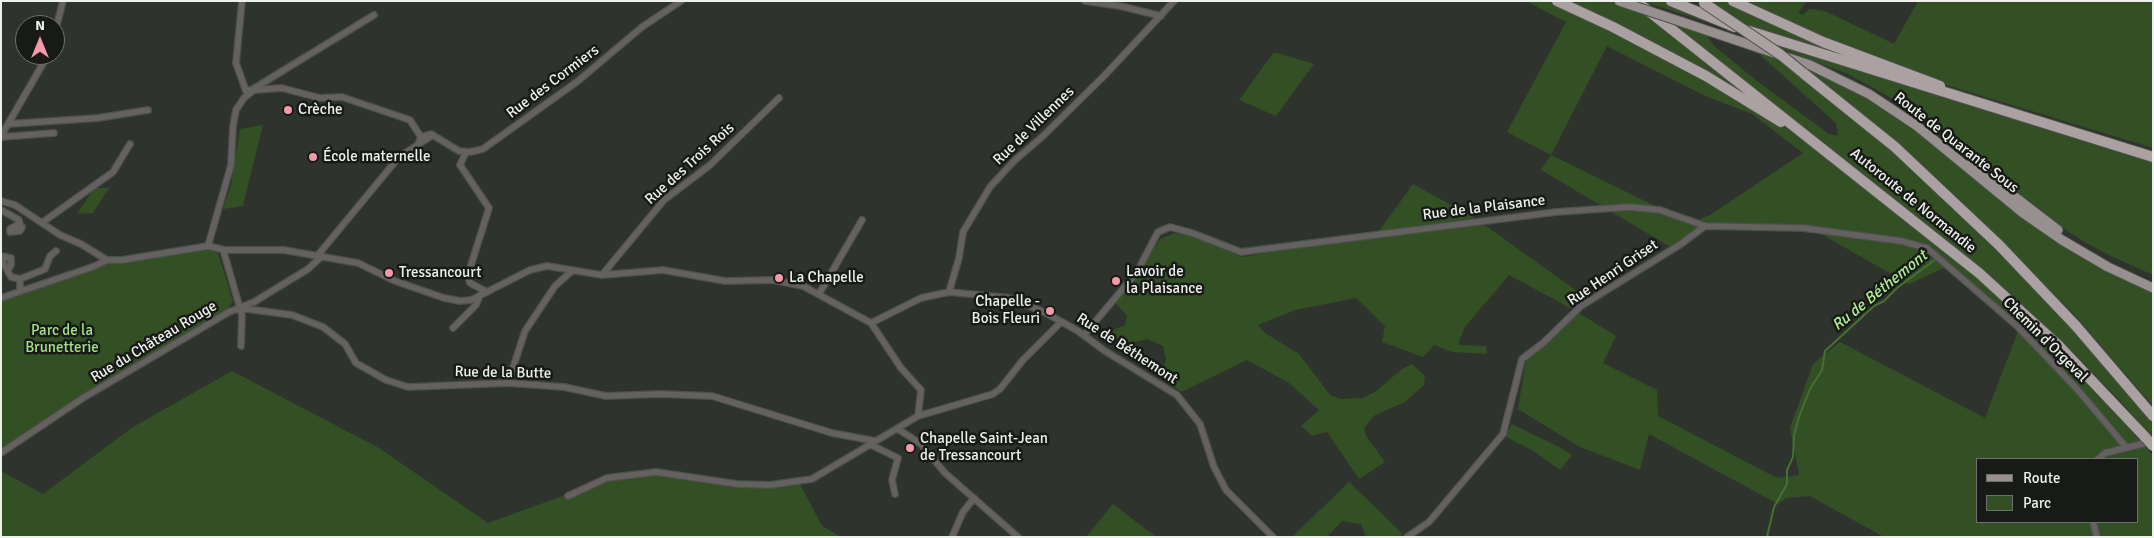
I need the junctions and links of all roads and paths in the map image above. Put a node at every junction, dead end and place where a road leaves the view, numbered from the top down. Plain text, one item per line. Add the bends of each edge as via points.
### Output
1 (242, 1) edge
2 (681, 1) edge
3 (1085, 1) edge
4 (1174, 1) edge
5 (1557, 1) edge
6 (1619, 1) edge
7 (1631, 1) edge
8 (1636, 1) edge
9 (1671, 1) edge
10 (1732, 1) edge
11 (64, 2) edge
12 (1702, 2) edge
13 (60, 15) edge
14 (374, 16) dead end
15 (1160, 16) junction
16 (1684, 20) junction
17 (42, 65) edge
18 (250, 91) junction
19 (779, 98) dead end
20 (148, 110) dead end
21 (8, 124) junction
22 (54, 134) dead end
23 (1, 136) edge
24 (420, 140) junction
25 (2114, 142) junction
26 (130, 144) dead end
27 (2153, 151) edge
28 (466, 152) junction
29 (1828, 153) junction
30 (2153, 157) edge
31 (1, 201) edge
32 (1, 210) edge
33 (862, 220) dead end
34 (43, 222) junction
35 (20, 225) dead end
36 (1705, 226) junction
37 (208, 246) junction
38 (225, 250) junction
39 (56, 251) dead end
40 (320, 256) junction
41 (1, 257) edge
42 (1939, 257) joint
43 (107, 260) junction
44 (572, 271) junction
45 (602, 275) junction
46 (20, 279) junction
47 (2153, 281) edge
48 (2153, 288) edge
49 (20, 291) junction
50 (487, 292) junction
51 (950, 292) junction
52 (819, 294) junction
53 (480, 295) junction
54 (1, 298) edge
55 (240, 308) junction
56 (1061, 322) junction
57 (871, 323) junction
58 (454, 328) dead end
59 (1084, 335) junction
60 (241, 346) dead end
61 (508, 383) junction
62 (918, 416) junction
63 (2153, 416) edge
64 (898, 429) junction
65 (2150, 442) edge
66 (872, 443) junction
67 (2126, 447) junction
68 (1, 453) edge
69 (2099, 458) edge
70 (895, 494) dead end
71 (568, 496) dead end
72 (974, 498) junction
73 (2093, 523) edge
74 (952, 537) edge
75 (1018, 537) edge
76 (1273, 537) edge
77 (1407, 537) edge
78 (2097, 537) edge

1 - 18 street via 236,63
2 - 28 street, Rue des Cormiers via 642,27 590,72 497,140 483,149
3 - 15 street
4 - 15 street, Rue de Villennes
5 - 29 highway via 1706,76
6 - 16 main road, Route de Quarante Sous, bridge
7 - 16 main road, Route de Quarante Sous
8 - 29 highway, Autoroute de Normandie
9 - 25 highway via 1731,26 1816,54
10 - 25 highway via 1823,42 1909,75
11 - 13 street
12 - 63 highway, Autoroute de Normandie, bridge via 1780,55 1895,148 1999,245 2076,326
14 - 18 street
15 - 51 street, Rue de Villennes via 1105,75 990,187 963,232
16 - 47 main road, Route de Quarante Sous via 1813,62 1881,96 1916,119 2065,235 2111,262
16 - 48 main road, Route de Quarante Sous via 1810,65 1869,94 1917,126 2023,213 2108,267
17 - 21 street
18 - 24 street via 282,88 320,98 342,97 410,120
18 - 37 street via 236,110 232,126 231,165
19 - 45 street, Rue des Trois Rois via 710,165 664,200
20 - 21 street via 89,119
21 - 23 street
22 - 23 street
24 - 28 street via 427,140 433,135
24 - 40 street via 398,157
25 - 27 highway
25 - 30 highway
26 - 34 street via 113,172
28 - 50 street via 460,165 489,208 469,280
29 - 65 highway, Autoroute de Normandie via 1949,247 2007,298 2087,374
31 - 34 street via 15,205
32 - 35 street via 19,220
33 - 52 street
34 - 43 street
36 - 42 street, Rue de la Plaisance via 1803,228 1882,238 1916,244
36 - 59 street, Rue de la Plaisance via 1660,210 1603,207 1241,252 1170,227 1158,232 1137,272
36 - 77 street, Rue Henri Griset via 1581,306 1522,359 1503,434 1429,522
37 - 38 street
37 - 43 street
38 - 40 street via 270,249
38 - 55 street
39 - 46 street via 50,256 45,269
40 - 53 street via 358,263 397,282 444,298 460,301
40 - 55 street, Rue du Château Rouge via 308,269
41 - 46 street via 11,277
42 - 67 street, Chemin d'Orgeval via 2017,326
43 - 49 street
44 - 45 street
44 - 50 street via 539,267
44 - 61 street via 555,286 525,331
45 - 52 street via 663,270 725,281 773,280 803,286
46 - 49 street
49 - 54 street
50 - 53 street
51 - 56 street, Rue de Béthemont via 1010,298
51 - 57 street, Rue de Béthemont via 921,298
52 - 57 street
53 - 58 street via 476,305
55 - 60 street
55 - 61 street, Rue de la Butte via 292,316 323,327 345,344 356,363 386,380 408,387
55 - 68 street, Rue du Château Rouge via 84,398
56 - 59 street, Rue de Béthemont
56 - 62 street via 993,394
57 - 62 street via 901,368 921,390
59 - 76 street, Rue de Béthemont via 1185,403 1200,424 1214,467 1226,490
61 - 66 street, Rue de la Butte via 564,387 606,396 712,396
62 - 64 street
64 - 66 street
64 - 72 street via 921,444 945,473
65 - 67 street
66 - 70 street, Rue de la Butte via 898,458 892,480
66 - 71 street via 852,452 812,479 770,486 656,472 607,478
67 - 69 street
72 - 74 street via 963,512
72 - 75 street
73 - 78 street

